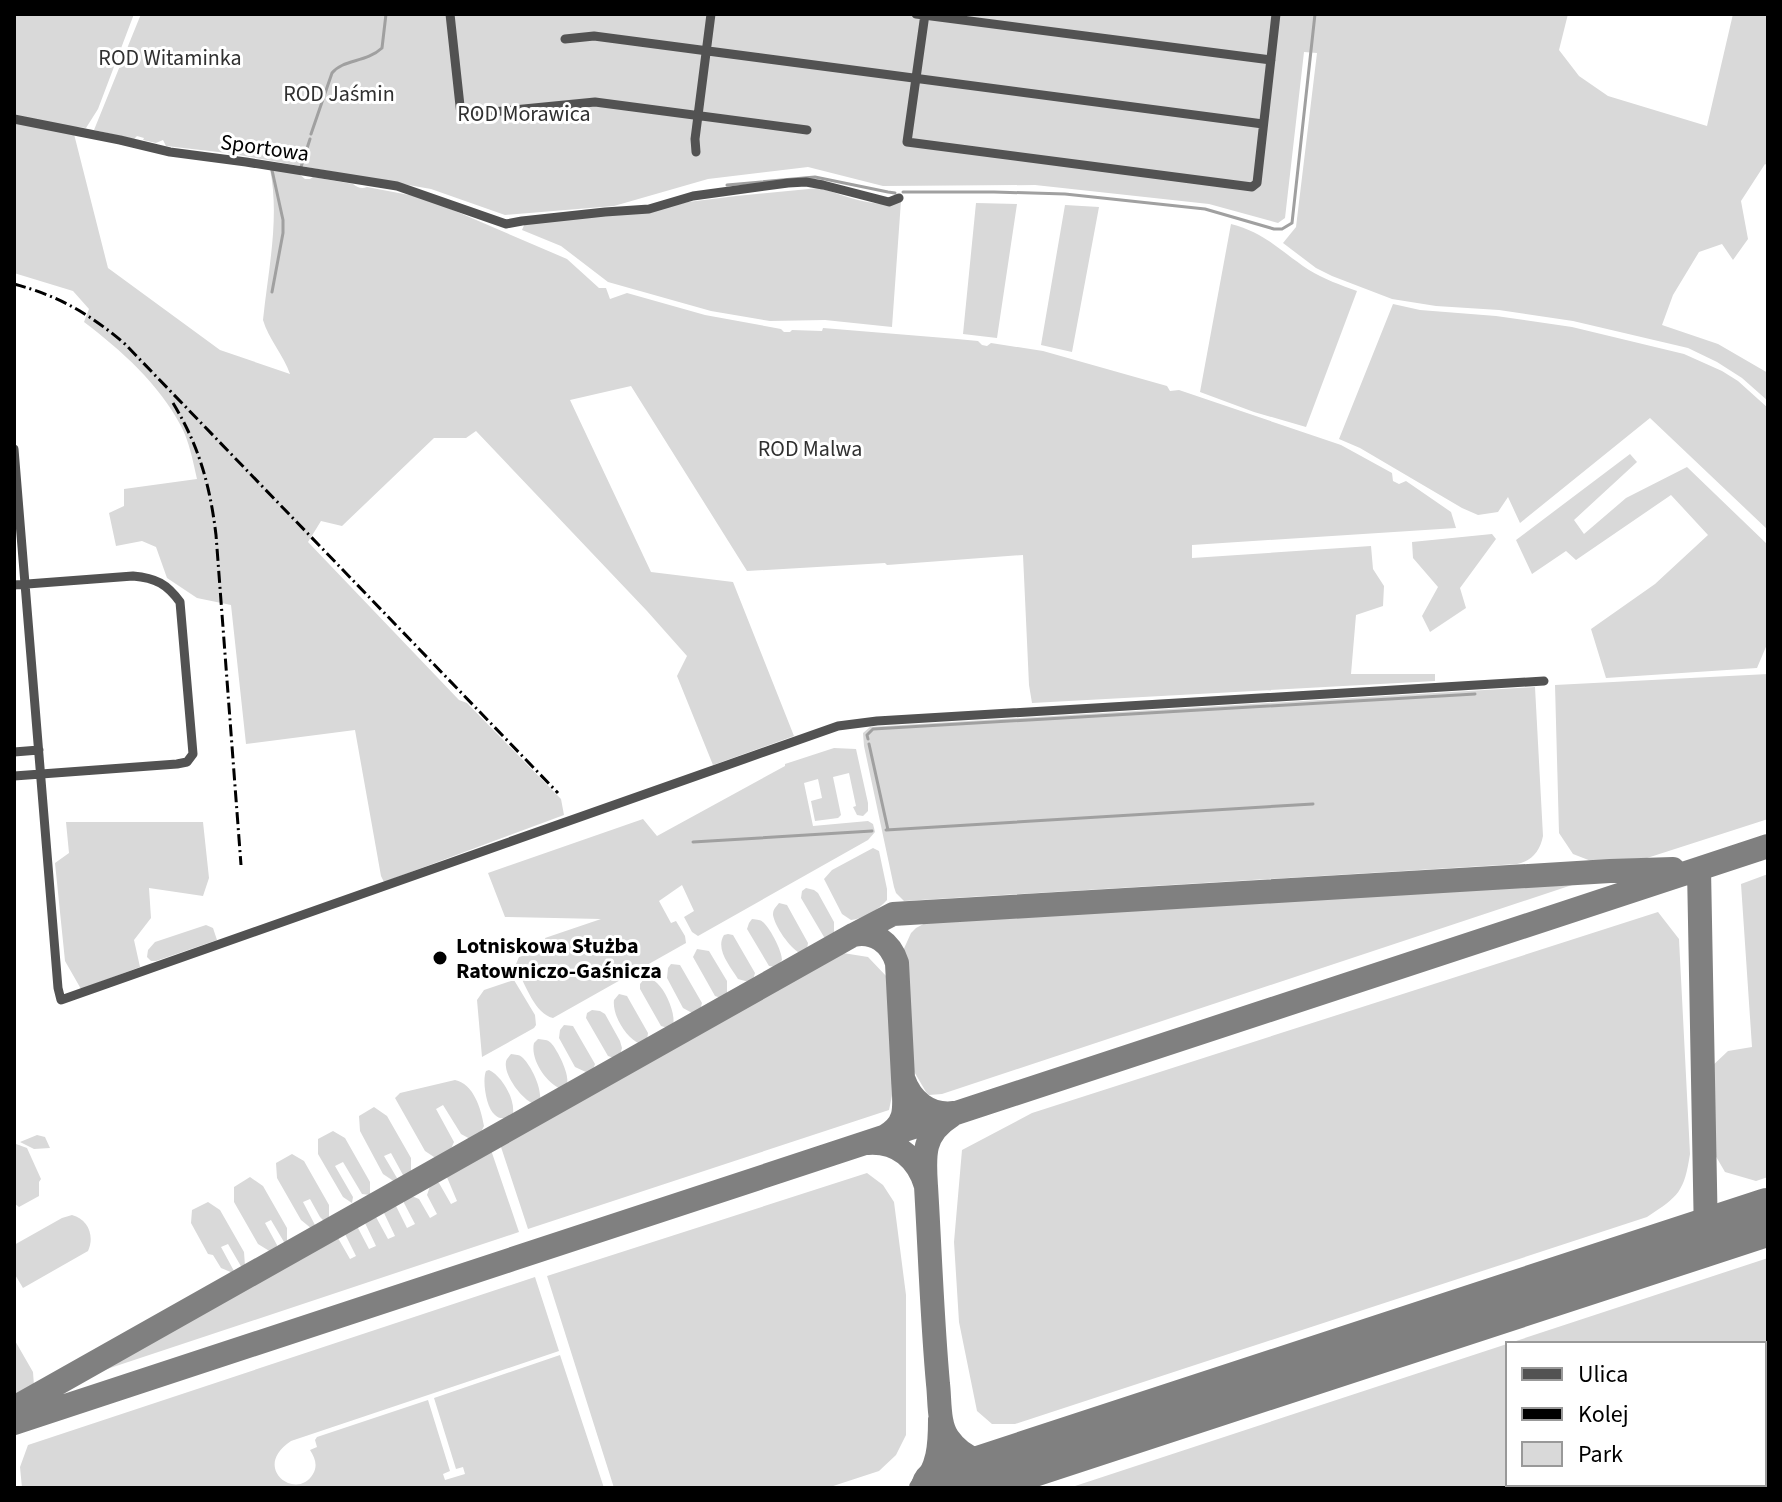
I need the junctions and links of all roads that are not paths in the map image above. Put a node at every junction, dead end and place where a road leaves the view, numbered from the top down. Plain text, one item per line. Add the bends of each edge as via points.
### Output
1 (450, 14) edge
2 (711, 14) edge
3 (922, 14) edge
4 (1276, 14) edge
5 (565, 39) dead end
6 (706, 52) junction
7 (1271, 60) junction
8 (916, 79) junction
9 (698, 116) junction
10 (14, 119) edge
11 (1263, 124) junction
12 (807, 130) dead end
13 (696, 152) dead end
14 (899, 198) dead end
15 (14, 449) edge
16 (20, 585) edge
17 (1544, 681) dead end
18 (39, 750) junction
19 (14, 752) edge
20 (41, 774) junction
21 (14, 776) edge

1 - 9 street via 461,115 595,102
2 - 6 street
3 - 7 street
3 - 8 street
4 - 7 street
5 - 6 street via 594,36
6 - 8 street
6 - 9 street
7 - 11 street
8 - 11 street
8 - 11 street via 907,142 1236,185 1257,183
9 - 12 street
9 - 13 street
10 - 14 street, Sportowa via 170,152 397,186 506,224 649,209 693,196 788,183 823,185 889,202
15 - 16 street
16 - 18 street
16 - 20 street via 151,577 172,591 182,619 191,758 177,764
17 - 20 street via 838,726 61,1000
18 - 19 street
18 - 20 street
20 - 21 street

